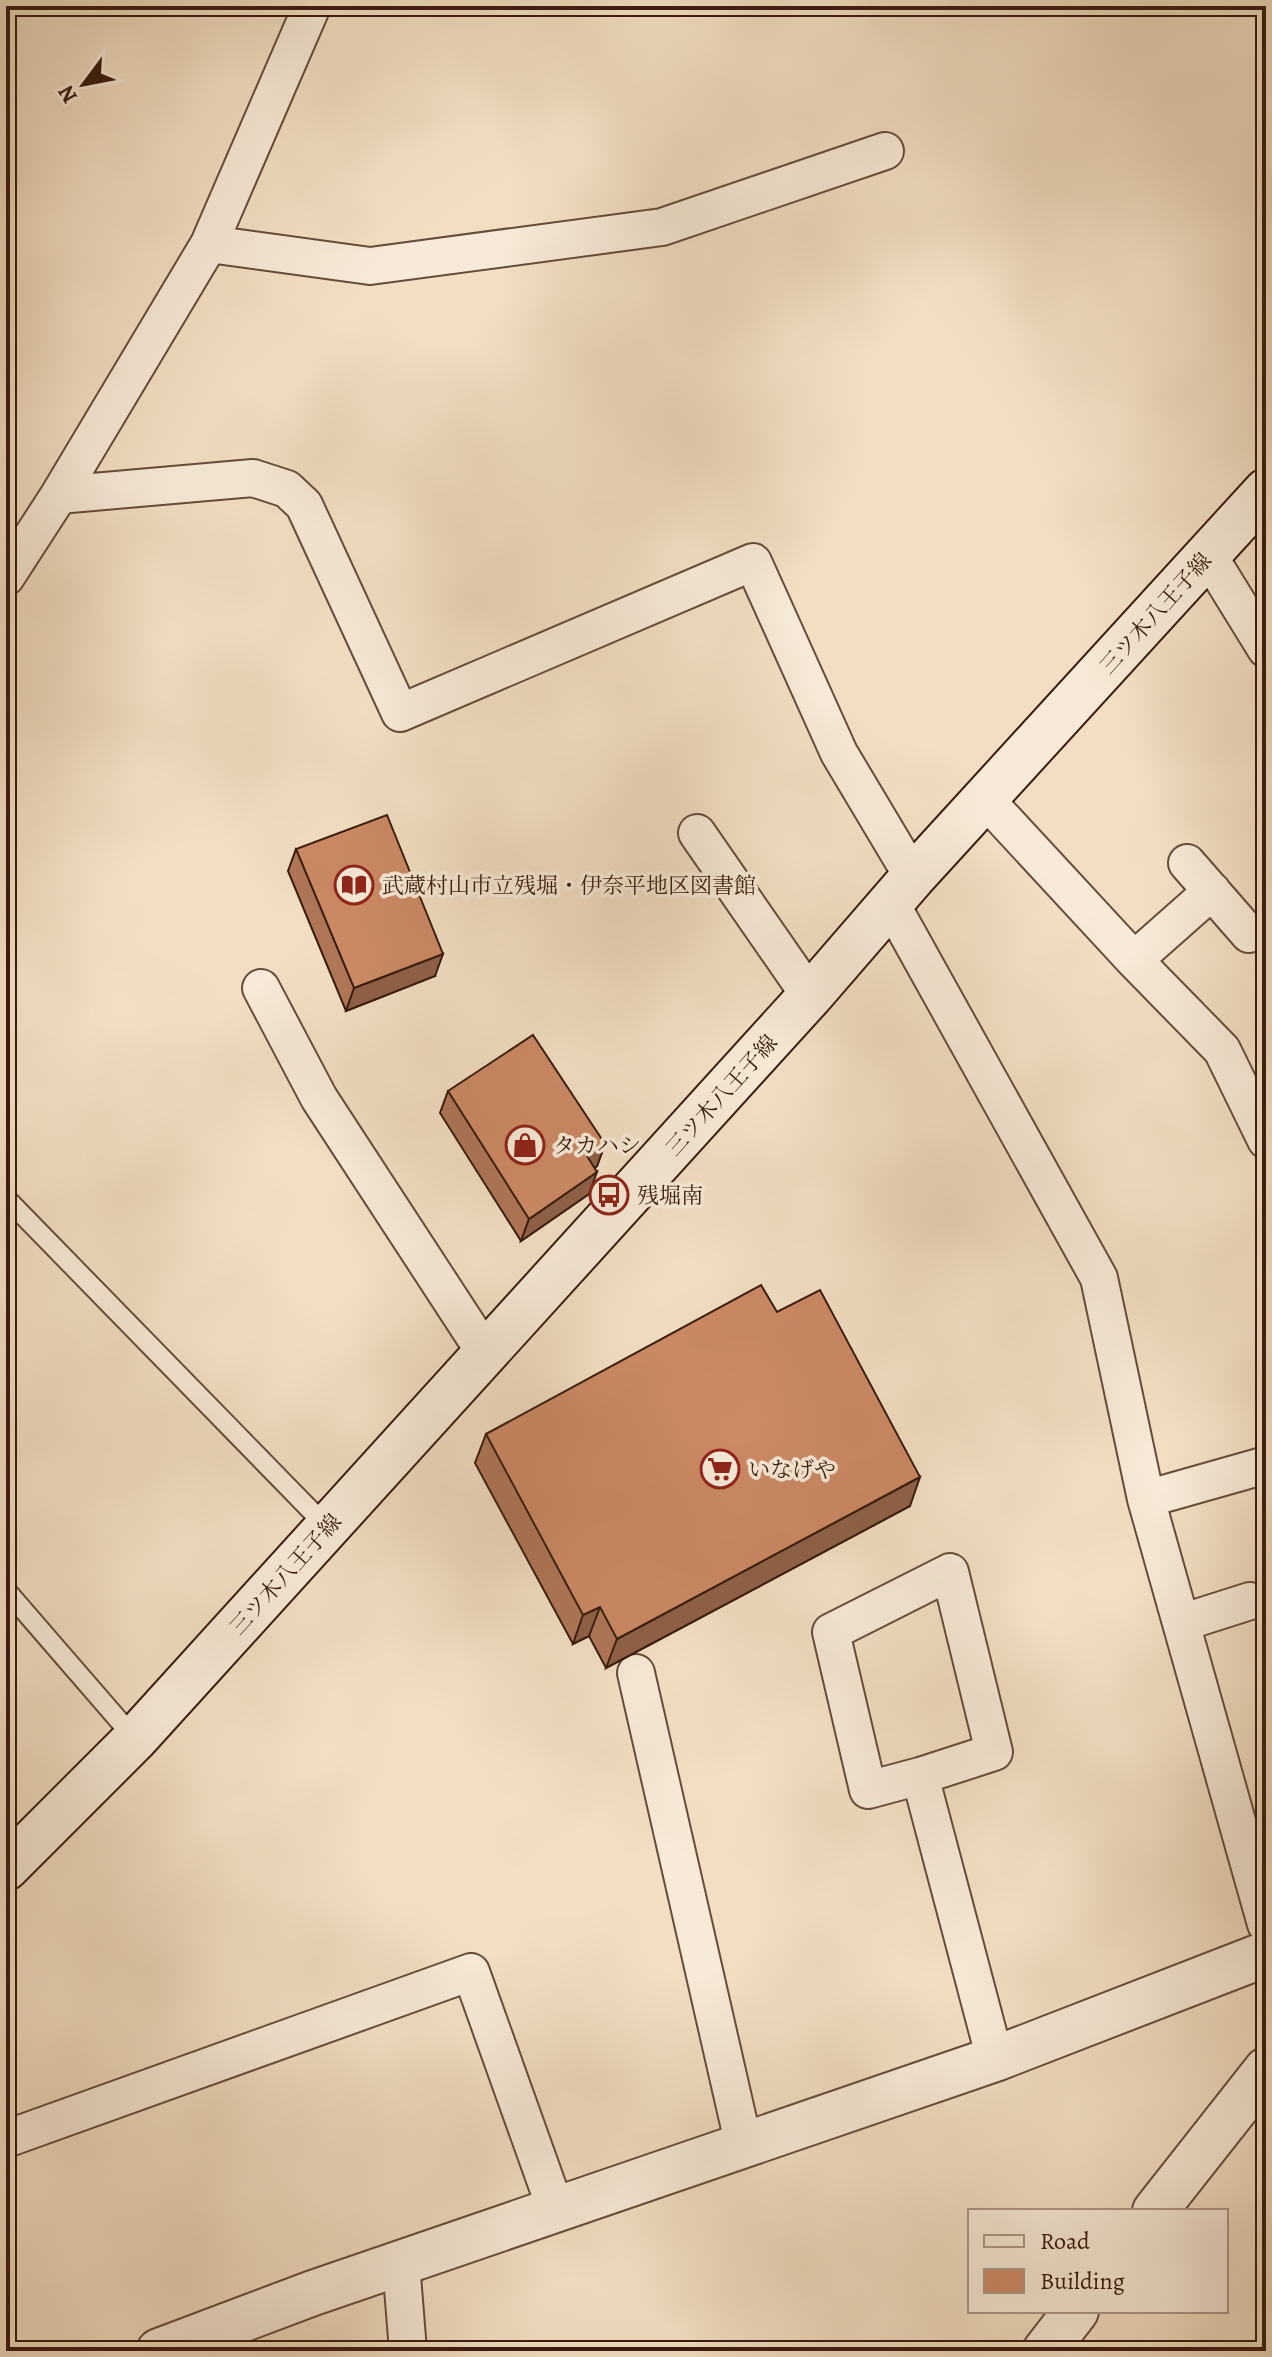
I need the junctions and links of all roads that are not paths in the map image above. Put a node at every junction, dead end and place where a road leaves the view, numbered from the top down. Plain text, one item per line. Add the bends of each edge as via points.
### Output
1 (312, 6) edge
2 (885, 151) dead end
3 (209, 244) junction
4 (1266, 491) edge
5 (59, 495) junction
6 (1208, 555) junction
7 (6, 577) edge
8 (1266, 649) edge
9 (985, 799) junction
10 (697, 833) dead end
11 (1187, 863) dead end
12 (902, 890) junction
13 (1212, 891) junction
14 (1249, 934) dead end
15 (1134, 960) junction
16 (261, 988) dead end
17 (810, 996) junction
18 (1266, 1140) edge
19 (6, 1198) edge
20 (486, 1354) junction
21 (1266, 1465) edge
22 (1146, 1499) junction
23 (328, 1528) junction
24 (6, 1590) edge
25 (1250, 1601) dead end
26 (1181, 1623) junction
27 (636, 1673) dead end
28 (135, 1739) junction
29 (920, 1776) junction
30 (6, 1868) edge
31 (1266, 1924) edge
32 (1266, 1954) edge
33 (995, 2059) junction
34 (1266, 2070) edge
35 (6, 2139) edge
36 (744, 2146) junction
37 (1157, 2209) edge
38 (556, 2210) junction
39 (401, 2263) junction
40 (1074, 2313) edge
41 (159, 2351) edge
42 (408, 2351) edge
43 (1045, 2351) edge

1 - 3 street
2 - 3 street via 662,227 370,266
3 - 5 street
4 - 6 main road, 三ツ木八王子線
5 - 7 street
5 - 12 street via 253,478 287,489 304,505 400,713 753,562
6 - 8 street
6 - 9 main road, 三ツ木八王子線
9 - 12 main road, 三ツ木八王子線
9 - 15 street
10 - 17 street
11 - 13 street
12 - 17 main road, 三ツ木八王子線
12 - 22 street via 1099,1278
13 - 14 street
13 - 15 street
15 - 18 street via 1222,1050
16 - 20 street via 319,1098
17 - 20 main road, 三ツ木八王子線
19 - 23 lane
20 - 23 main road, 三ツ木八王子線
21 - 22 street
22 - 26 street
23 - 28 main road, 三ツ木八王子線
24 - 28 lane
25 - 26 street
26 - 31 street
27 - 36 street
28 - 30 main road, 三ツ木八王子線
29 - 29 street via 868,1790 831,1632 950,1572 994,1752
29 - 33 street
32 - 33 main road
33 - 36 main road
34 - 37 main road
35 - 38 street via 471,1972
36 - 38 main road
38 - 39 main road
39 - 41 main road
39 - 42 street
40 - 43 main road

